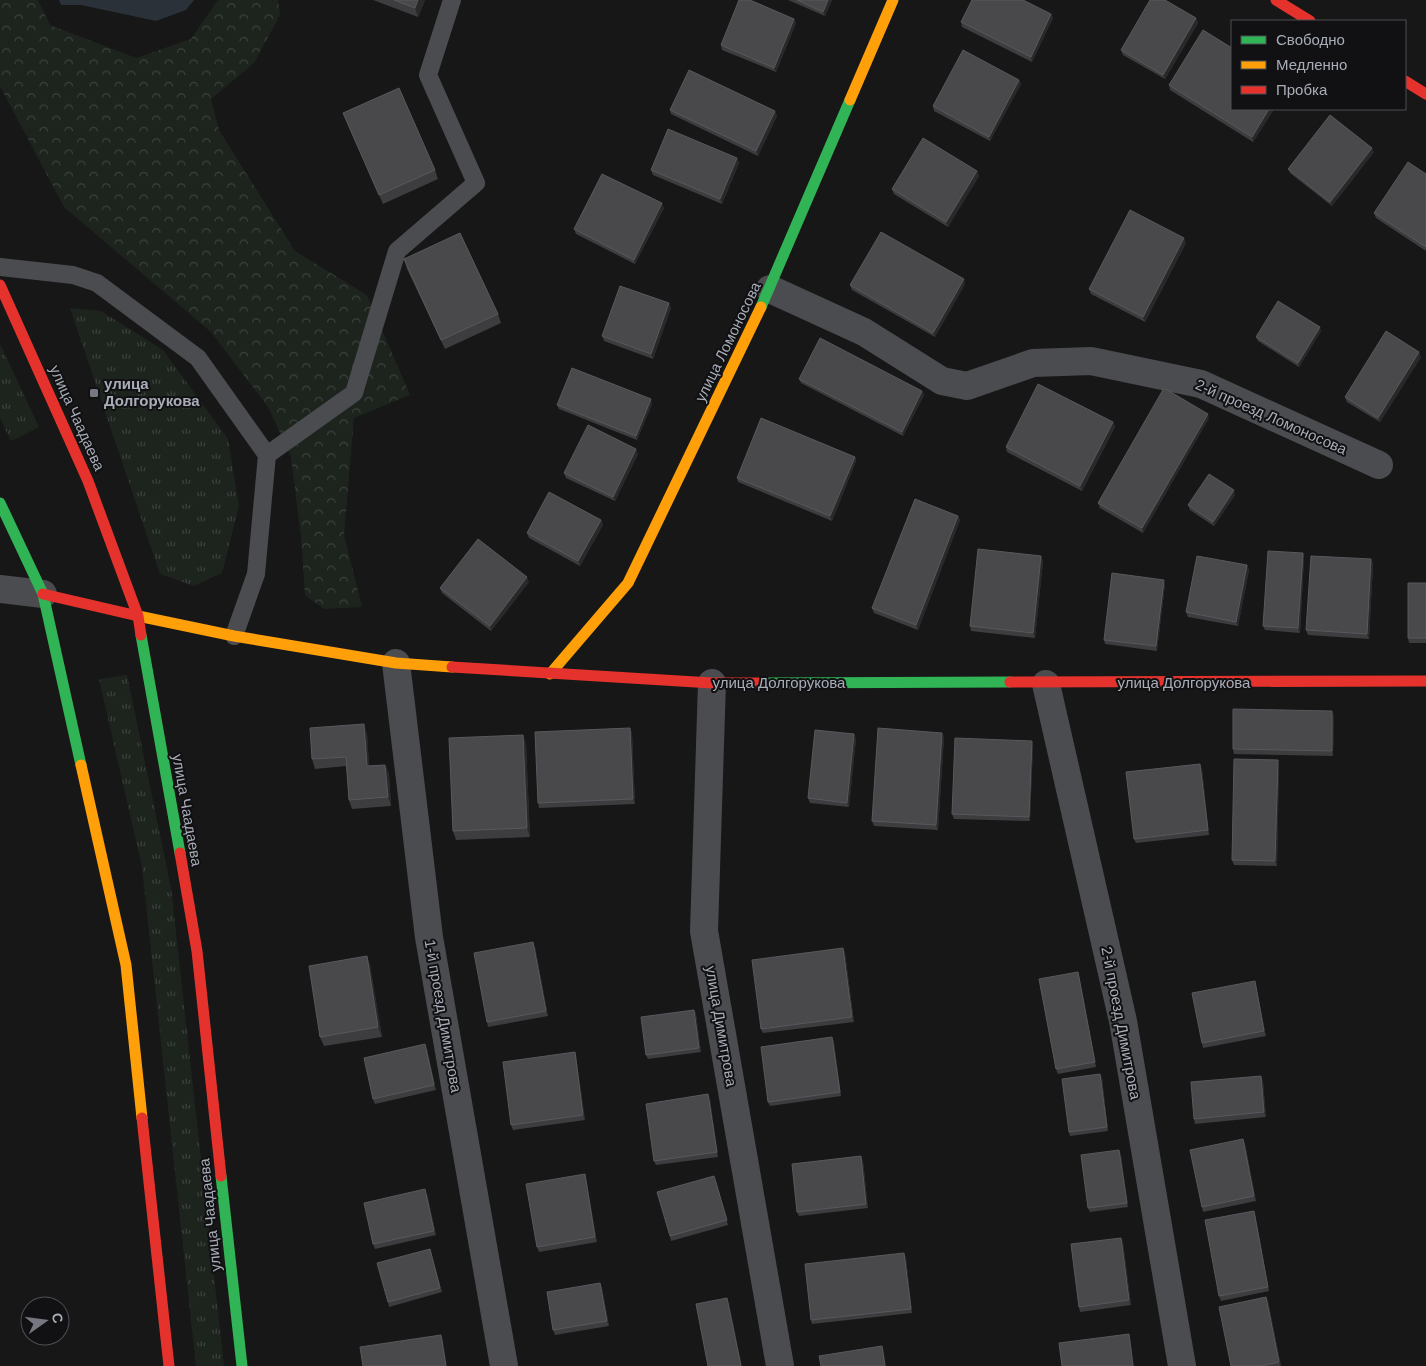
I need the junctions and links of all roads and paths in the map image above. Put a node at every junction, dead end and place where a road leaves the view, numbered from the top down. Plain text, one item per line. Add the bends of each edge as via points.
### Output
1 (452, 0) edge
2 (893, 0) edge
3 (1276, 0) edge
4 (1308, 20) edge
5 (1406, 82) edge
6 (1426, 94) edge
7 (0, 267) edge
8 (0, 284) edge
9 (770, 289) junction
10 (266, 455) junction
11 (1379, 465) dead end
12 (0, 503) edge
13 (0, 588) edge
14 (43, 594) junction
15 (138, 616) junction
16 (234, 636) junction
17 (396, 663) junction
18 (550, 674) junction
19 (1426, 682) edge
20 (712, 683) junction
21 (1046, 684) junction
22 (169, 1366) edge
23 (242, 1366) edge
24 (504, 1366) edge
25 (780, 1366) edge
26 (1182, 1366) edge

1 - 10 lane via 428,75 476,183 397,251 354,393
2 - 9 main road, улица Ломоносова
3 - 4 main road
5 - 6 main road
7 - 10 lane via 73,275 97,283 198,358
8 - 15 main road, улица Чаадаева via 88,481
9 - 11 street, 2-й проезд Ломоносова via 864,332 942,381 967,386 1033,363 1091,361 1201,384
9 - 18 main road, улица Ломоносова via 628,583
10 - 16 lane via 256,574
12 - 14 main road
13 - 14 street
14 - 15 main road, улица Долгорукова
14 - 22 main road via 126,965
15 - 16 main road, улица Долгорукова
15 - 23 main road, улица Чаадаева via 197,951
16 - 17 main road, улица Долгорукова
17 - 18 main road, улица Долгорукова
17 - 24 street, 1-й проезд Димитрова via 429,937
18 - 20 main road, улица Долгорукова
19 - 21 main road, улица Долгорукова
20 - 21 main road, улица Долгорукова
20 - 25 street, улица Димитрова via 704,931
21 - 26 street, 2-й проезд Димитрова via 1122,1021

